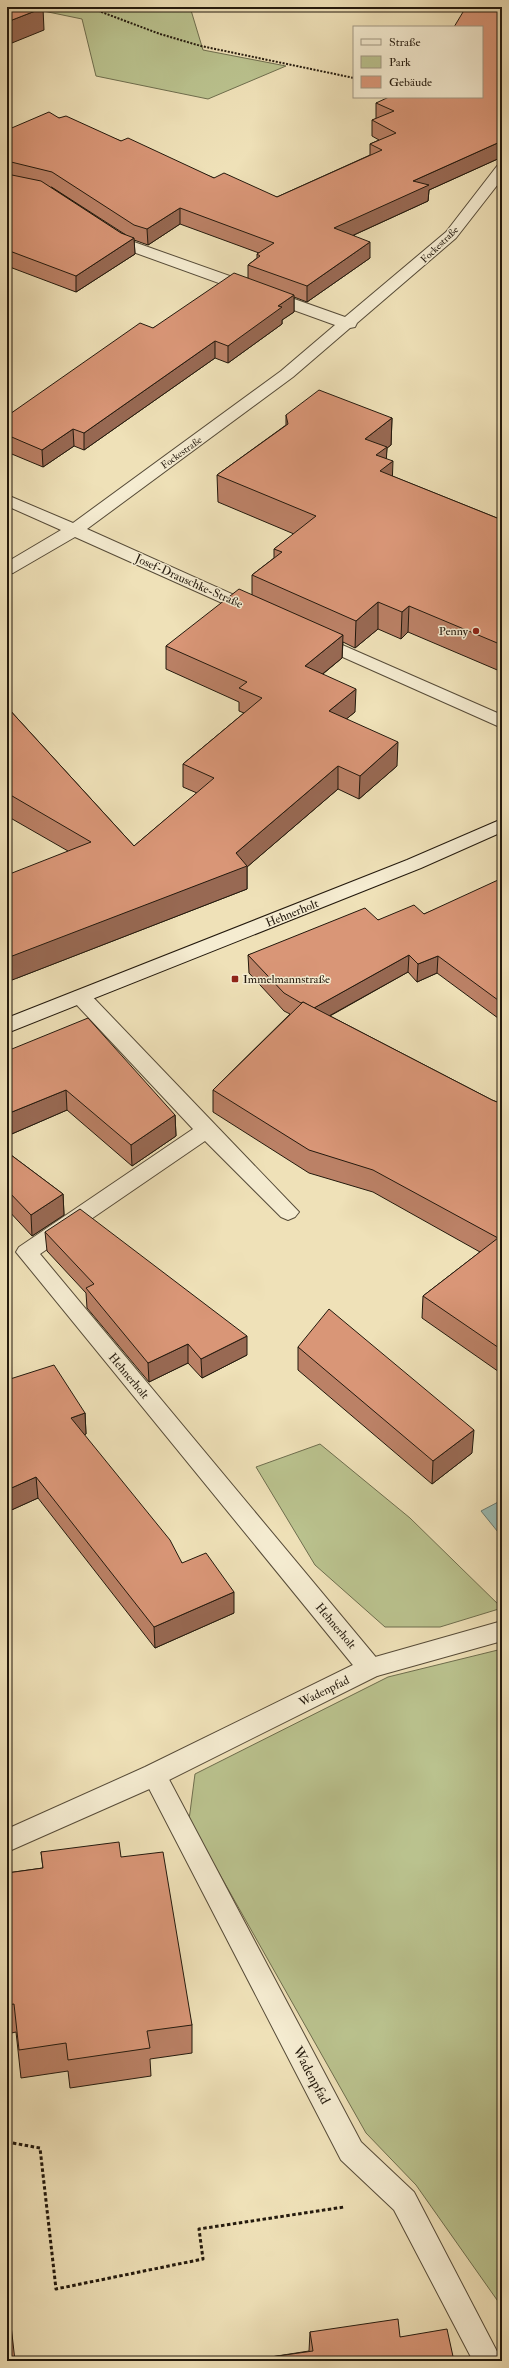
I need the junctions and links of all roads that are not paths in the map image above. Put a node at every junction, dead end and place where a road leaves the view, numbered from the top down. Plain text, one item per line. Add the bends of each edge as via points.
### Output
1 (502, 169) edge
2 (97, 225) edge
3 (349, 324) junction
4 (7, 500) edge
5 (74, 530) junction
6 (7, 569) edge
7 (270, 618) edge
8 (299, 630) edge
9 (502, 722) edge
10 (502, 825) edge
11 (81, 997) junction
12 (7, 1026) edge
13 (206, 1130) junction
14 (288, 1212) dead end
15 (502, 1631) edge
16 (370, 1668) junction
17 (154, 1775) junction
18 (7, 1841) edge
19 (488, 2361) edge

1 - 3 street, Fockestraße via 452,235
2 - 3 street via 128,244
3 - 5 street, Fockestraße via 288,374
4 - 5 street, Josef-Drauschke-Straße
5 - 6 street, Fockestraße
5 - 7 street, Josef-Drauschke-Straße
8 - 9 street
10 - 11 street, Hehnerholt via 414,864
11 - 12 street, Hehnerholt
11 - 13 lane
13 - 14 lane
13 - 16 lane, Hehnerholt via 27,1252
15 - 16 street, Wadenpfad
16 - 17 street, Wadenpfad
17 - 18 street, Wadenpfad
17 - 19 lane, Wadenpfad via 352,2151 404,2201

